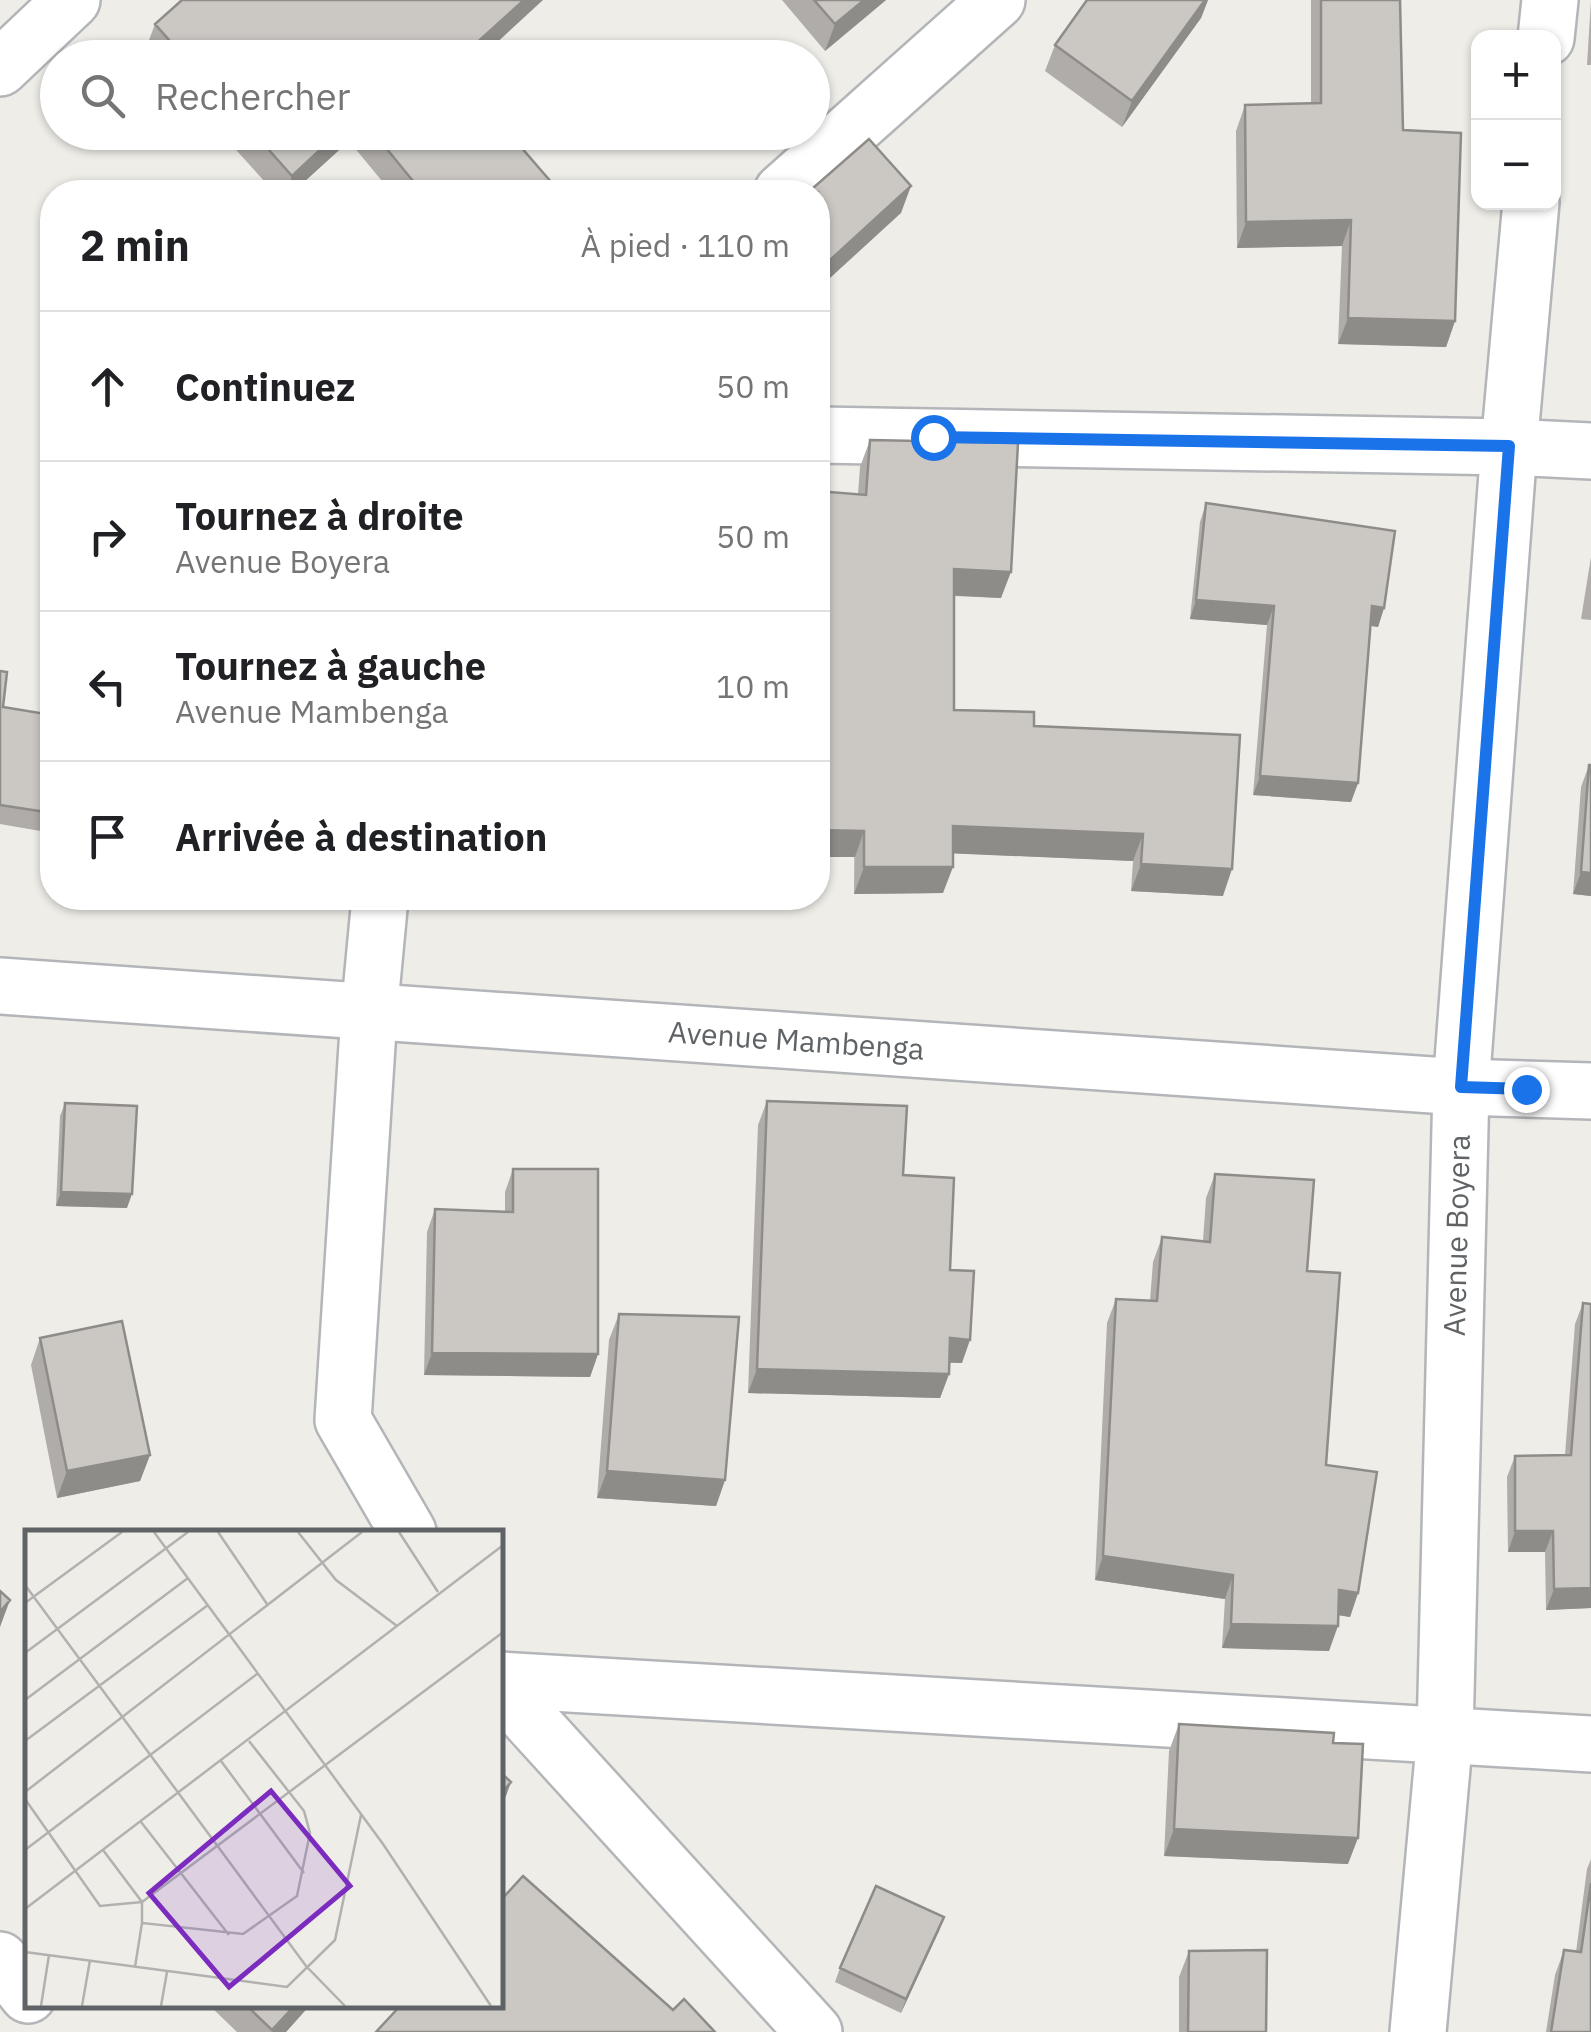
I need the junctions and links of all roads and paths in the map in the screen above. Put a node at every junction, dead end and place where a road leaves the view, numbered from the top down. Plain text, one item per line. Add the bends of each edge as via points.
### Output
1 (72, 0) edge
2 (997, 0) edge
3 (1550, 0) edge
4 (1547, 30) edge
5 (0, 68) edge
6 (830, 149) edge
7 (829, 150) edge
8 (795, 180) edge
9 (1530, 210) edge
10 (830, 436) edge
11 (1509, 446) junction
12 (1591, 452) edge
13 (379, 910) edge
14 (0, 986) edge
15 (369, 1014) junction
16 (1461, 1087) junction
17 (1591, 1092) edge
18 (407, 1530) edge
19 (502, 1684) edge
20 (502, 1686) edge
21 (1445, 1735) junction
22 (1591, 1744) edge
23 (0, 1960) edge
24 (25, 1991) edge
25 (37, 2007) edge
26 (57, 2032) edge
27 (814, 2032) edge
28 (1418, 2032) edge

1 - 5 street
2 - 6 street
3 - 4 street
7 - 8 street
9 - 11 street, Avenue Boyera
10 - 11 street
11 - 12 street
11 - 16 street, Avenue Boyera
13 - 15 street
14 - 15 street, Avenue Mambenga
15 - 16 street, Avenue Mambenga
15 - 18 street via 343,1420
16 - 17 street, Avenue Mambenga
16 - 21 street, Avenue Boyera
19 - 21 street
20 - 27 street
21 - 22 street
21 - 28 street, Avenue Boyera
23 - 24 street
25 - 26 street

